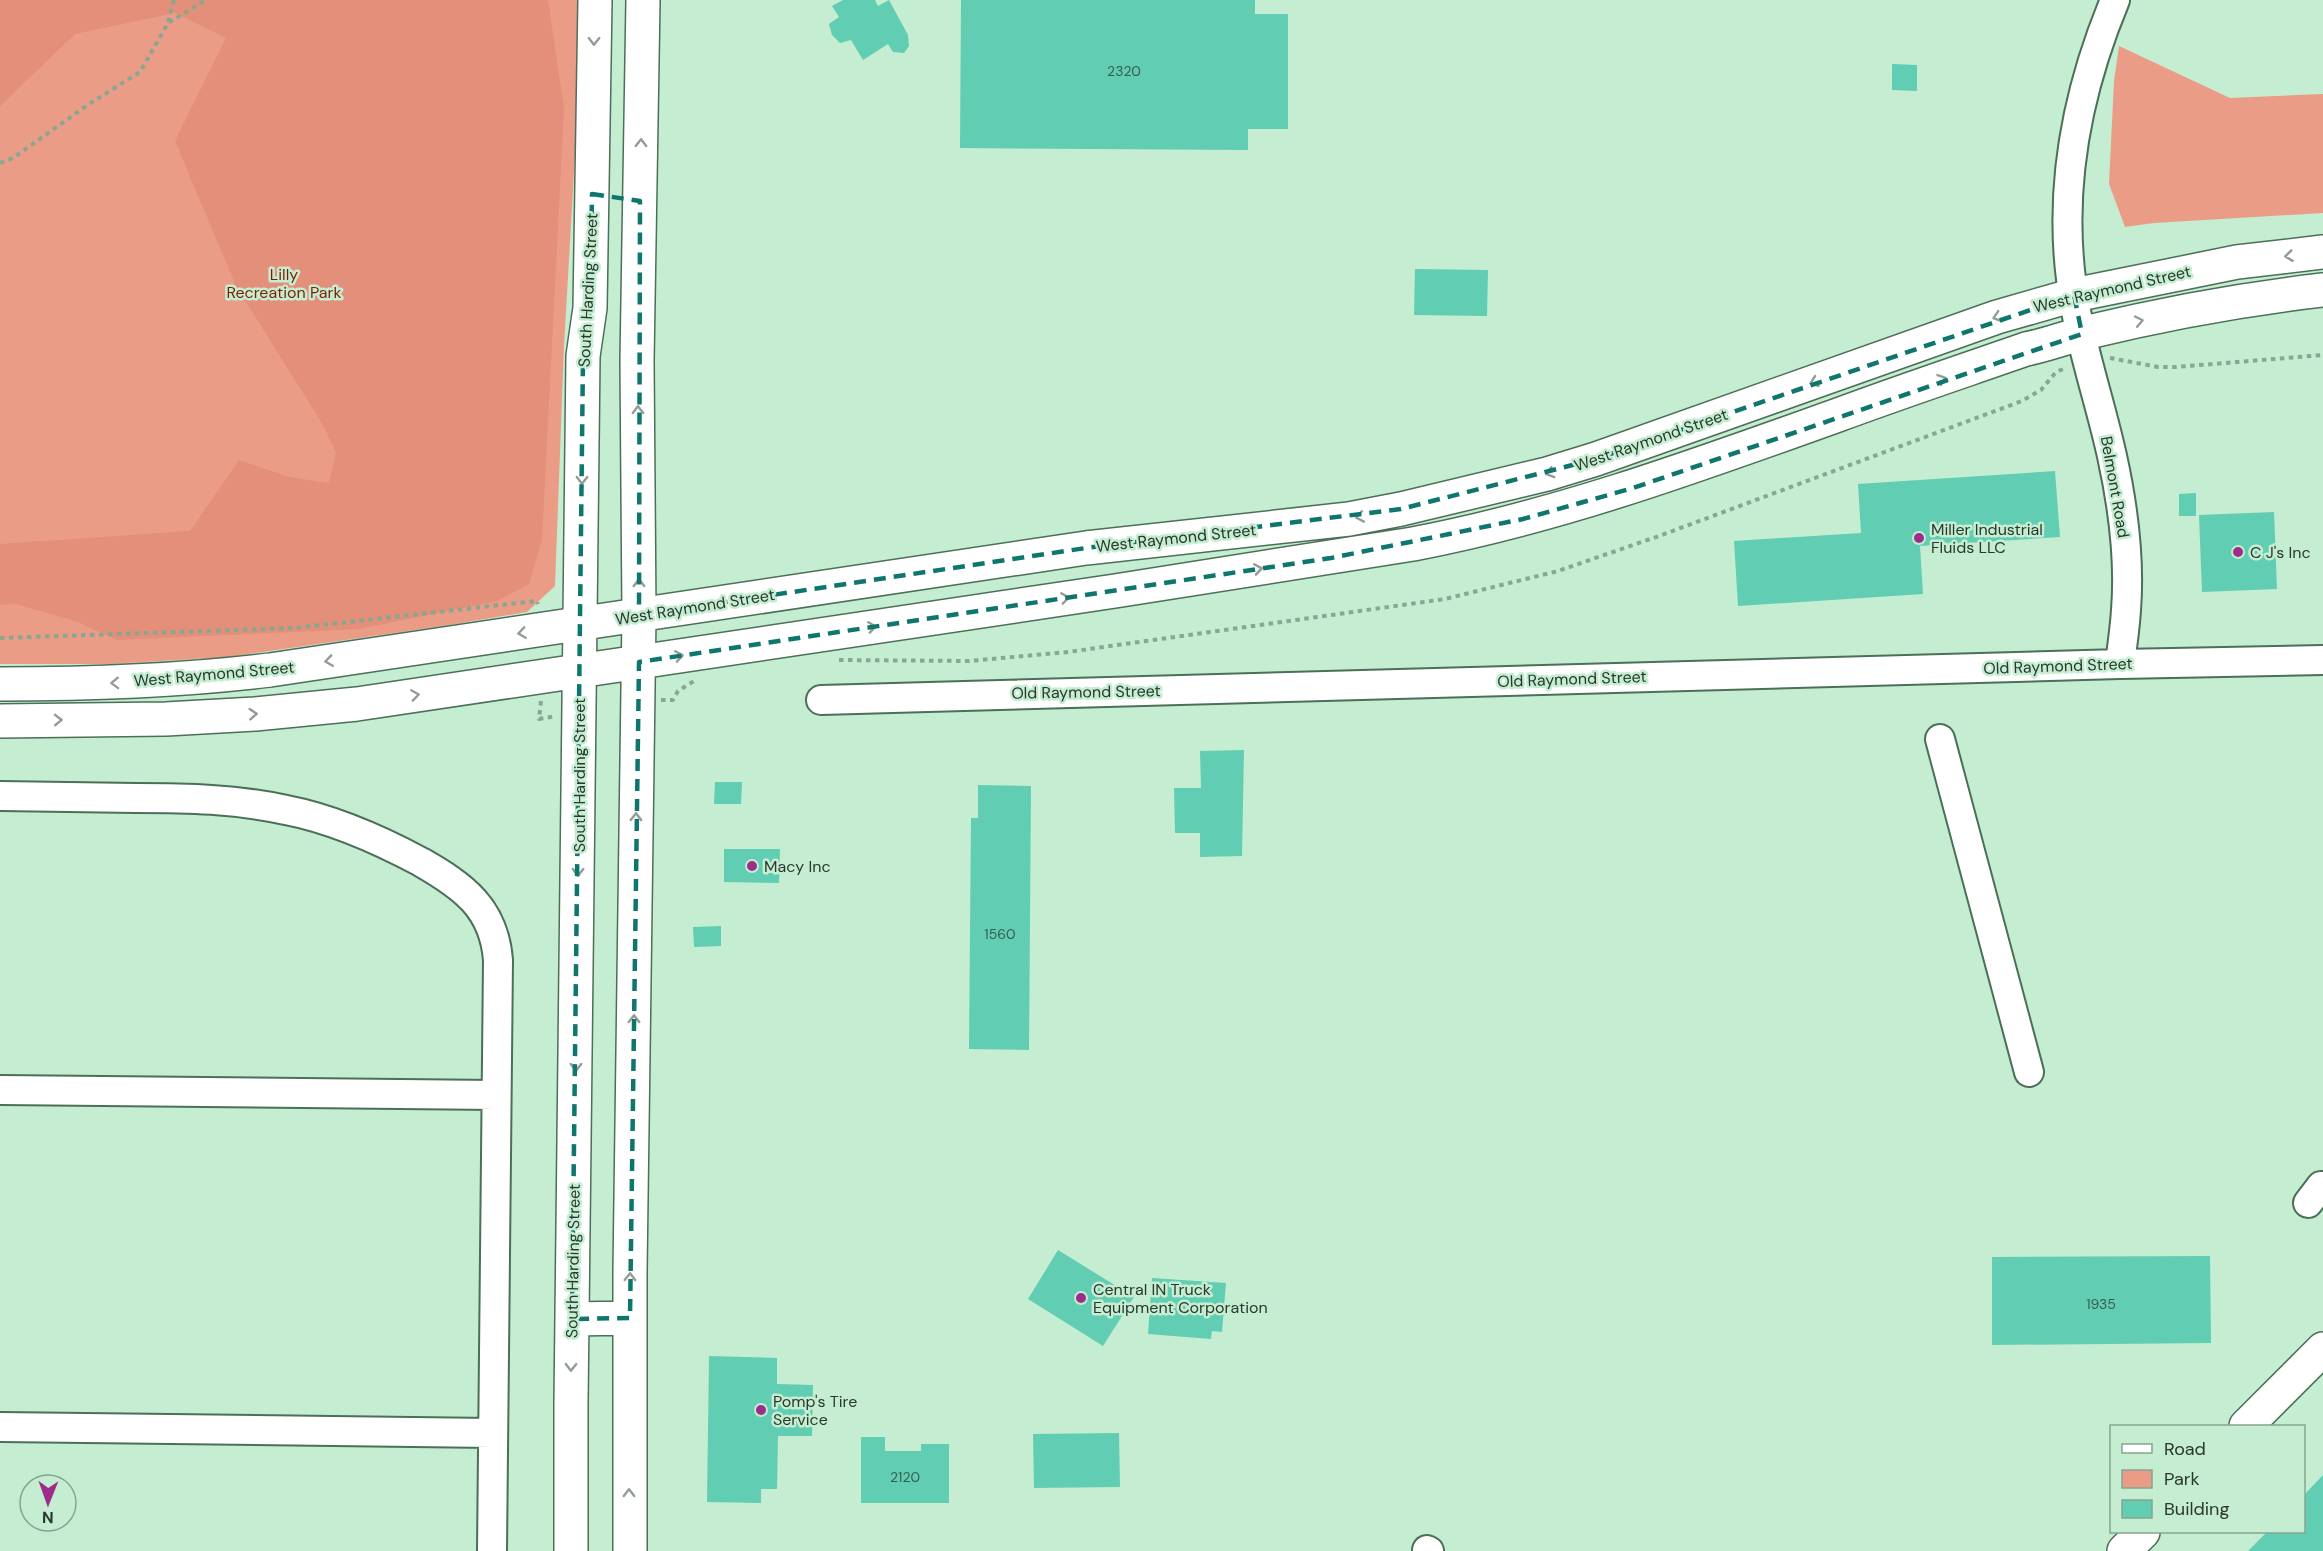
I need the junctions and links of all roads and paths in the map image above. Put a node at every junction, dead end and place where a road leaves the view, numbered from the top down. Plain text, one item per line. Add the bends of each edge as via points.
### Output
1 (174, 0) edge
2 (206, 0) edge
3 (595, 0) edge
4 (643, 0) edge
5 (2115, 0) edge
6 (168, 23) junction
7 (0, 163) edge
8 (592, 194) junction
9 (640, 201) junction
10 (2323, 252) edge
11 (2323, 290) edge
12 (2078, 314) junction
13 (639, 615) junction
14 (580, 624) junction
15 (2323, 660) edge
16 (639, 662) junction
17 (2120, 664) junction
18 (580, 670) junction
19 (0, 684) edge
20 (820, 700) dead end
21 (0, 721) edge
22 (1940, 738) dead end
23 (0, 796) edge
24 (2030, 1072) dead end
25 (0, 1090) edge
26 (496, 1095) junction
27 (630, 1318) junction
28 (572, 1319) junction
29 (2323, 1349) edge
30 (2247, 1425) edge
31 (0, 1427) edge
32 (492, 1433) junction
33 (2142, 1533) edge
34 (492, 1551) edge
35 (571, 1551) edge
36 (630, 1551) edge
37 (2124, 1551) edge

1 - 6 path
2 - 6 path
3 -> 8 main road, South Harding Street
9 -> 4 main road
5 - 12 street, Belmont Road via 2087,79 2073,148 2067,232
6 - 7 path via 140,72
8 - 9 main road
8 -> 14 main road, South Harding Street via 590,308 583,356
13 -> 9 main road
10 -> 12 main road, West Raymond Street via 2237,262
12 -> 11 main road, West Raymond Street via 2189,310
12 -> 13 main road, West Raymond Street via 1997,317 1635,447 1547,474 1401,509 1349,519 1086,548
16 -> 12 main road, West Raymond Street via 1127,590 1462,535 1633,488 2015,353
12 - 17 street, Belmont Road via 2123,522 2127,609
13 - 14 main road, West Raymond Street
13 - 16 main road
14 - 18 main road, South Harding Street
14 -> 19 main road, West Raymond Street via 208,678
15 - 17 street, Old Raymond Street
16 - 18 main road, West Raymond Street
27 -> 16 main road
17 - 20 street, Old Raymond Street
21 -> 18 main road, West Raymond Street via 255,714 357,704
18 -> 28 main road, South Harding Street
22 - 24 street
23 - 26 street via 199,799 266,806 342,826 434,870 474,900 494,934 498,960
25 - 26 street
26 - 32 street
27 - 28 main road
36 -> 27 main road
28 -> 35 main road, South Harding Street
29 - 30 main road
31 - 32 street
32 - 34 street
33 - 37 main road

